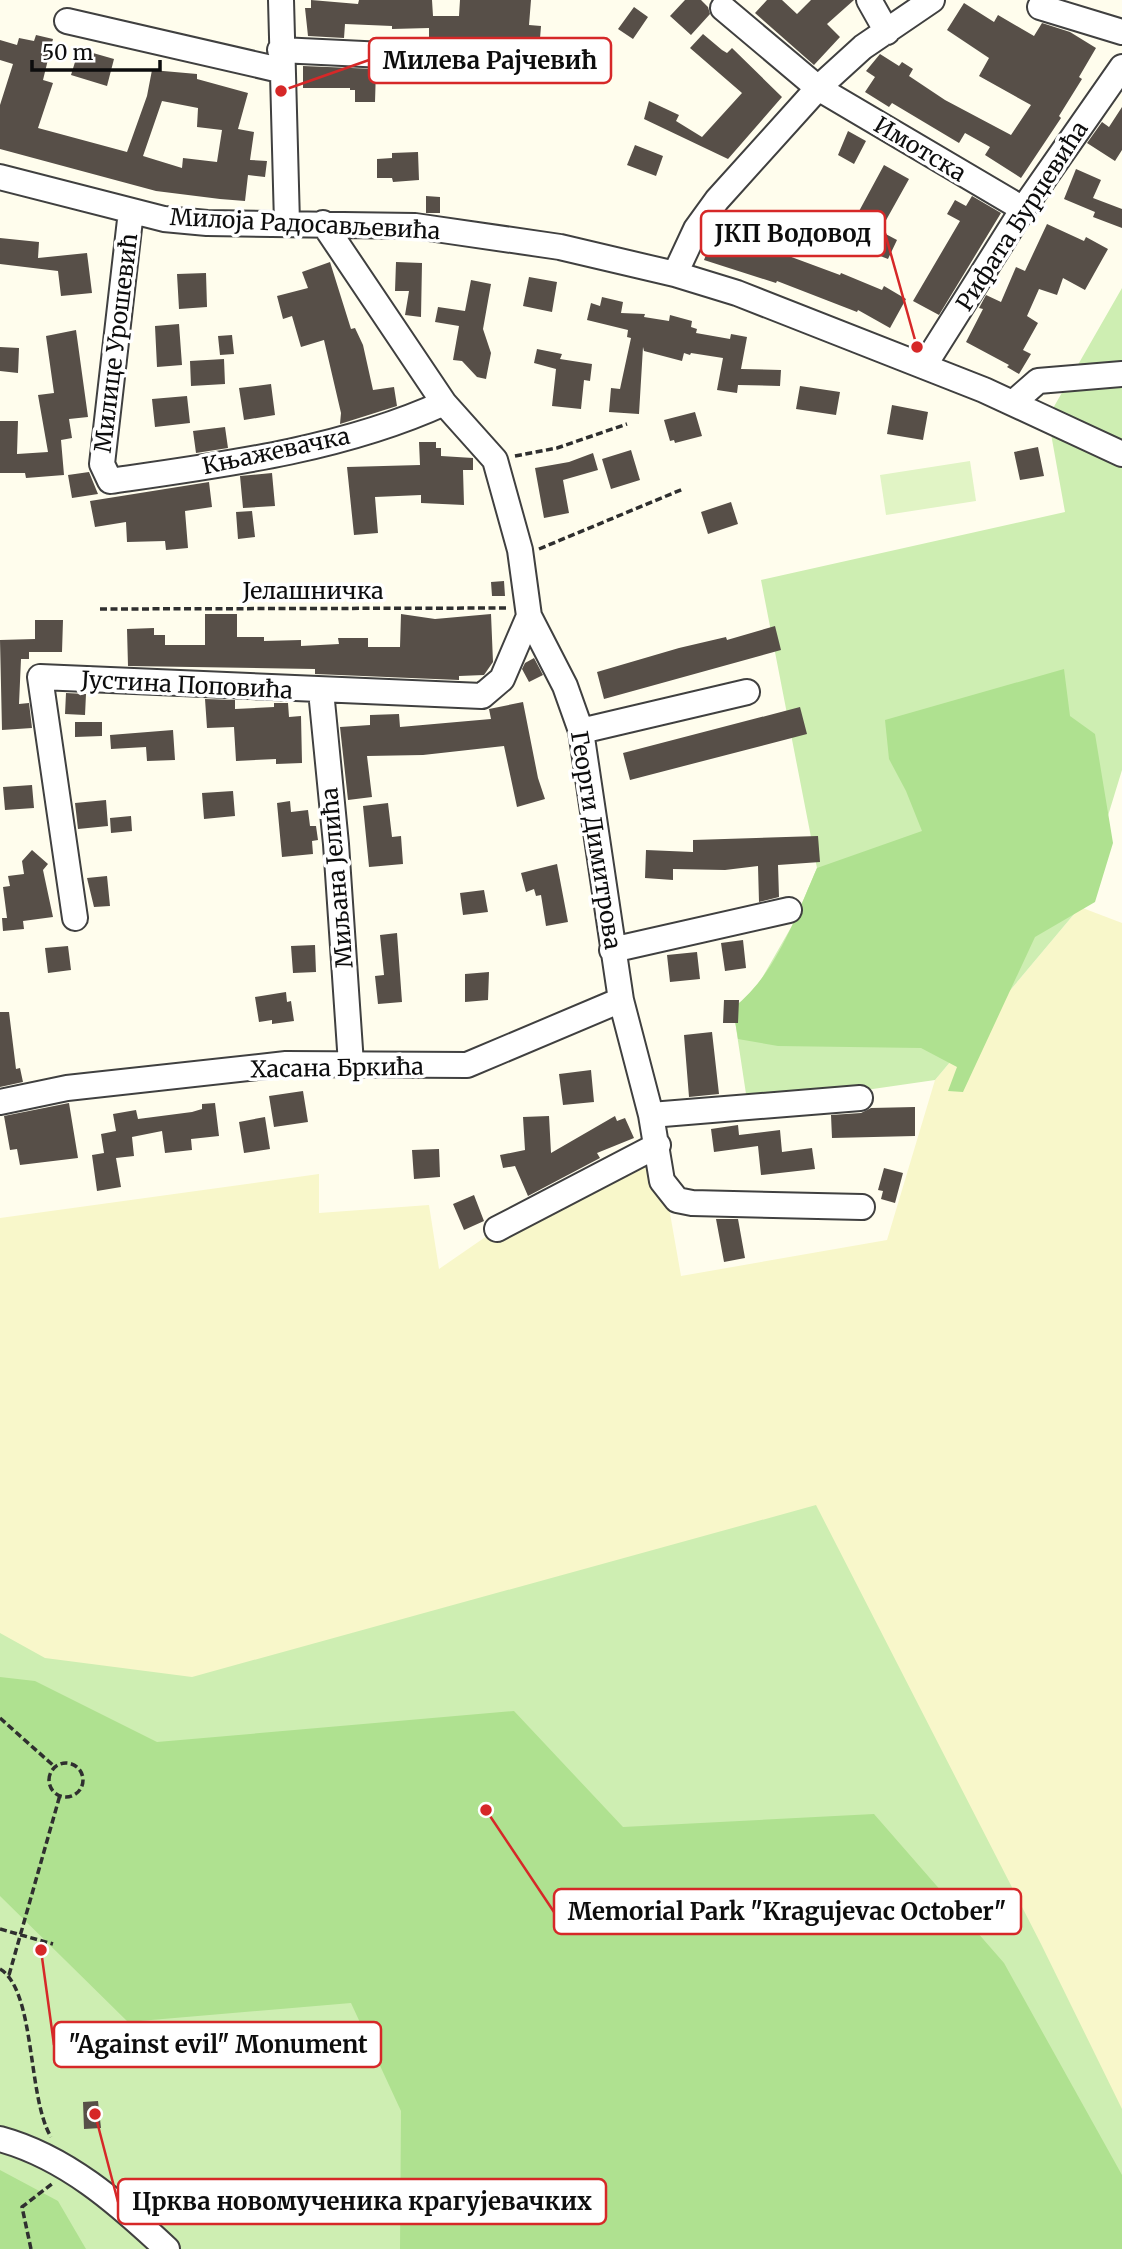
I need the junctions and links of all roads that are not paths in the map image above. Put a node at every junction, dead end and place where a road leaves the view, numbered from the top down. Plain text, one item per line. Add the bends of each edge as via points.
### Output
1 (281, 0) edge
2 (869, 0) edge
3 (932, 0) edge
4 (1041, 7) dead end
5 (723, 8) dead end
6 (67, 21) dead end
7 (887, 32) junction
8 (1122, 32) edge
9 (447, 58) dead end
10 (280, 60) junction
11 (1122, 67) edge
12 (818, 88) junction
13 (0, 177) edge
14 (1023, 209) junction
15 (131, 211) junction
16 (287, 223) junction
17 (323, 223) junction
18 (675, 274) junction
19 (924, 366) junction
20 (1122, 374) edge
21 (1014, 402) junction
22 (444, 403) junction
23 (1122, 454) edge
24 (106, 474) joint
25 (528, 612) junction
26 (321, 691) junction
27 (747, 692) dead end
28 (581, 731) junction
29 (789, 910) dead end
30 (75, 918) dead end
31 (612, 950) junction
32 (621, 1000) junction
33 (351, 1064) junction
34 (860, 1098) dead end
35 (0, 1102) edge
36 (651, 1115) junction
37 (658, 1145) junction
38 (862, 1208) dead end
39 (497, 1229) dead end
40 (0, 2138) edge
41 (167, 2249) edge

1 - 10 street
2 - 7 street
3 - 7 street
4 - 8 street
5 - 12 street, Имотска
6 - 10 street
7 - 12 street
9 - 10 street
10 - 16 street
11 - 14 street, Рифата Бурџевића
12 - 14 street, Имотска
12 - 18 street via 717,200 696,229
13 - 15 street, Милоја Радосављевића
14 - 19 street, Рифата Бурџевића
15 - 16 street, Милоја Радосављевића via 206,223
15 - 24 street, Милице Урошевић via 102,464
16 - 17 street, Милоја Радосављевића
17 - 18 street, Милоја Радосављевића via 415,226 560,247
17 - 22 street, Георги Димитрова
18 - 19 street, Милоја Радосављевића via 737,293
19 - 21 street, Милоја Радосављевића
20 - 21 street via 1038,381
21 - 23 street, Милоја Радосављевића
22 - 24 street, Књажевачка via 405,421 270,454 110,481
22 - 25 street, Георги Димитрова via 495,460 520,550
25 - 26 street, Јустина Поповића via 502,679 482,696
25 - 28 street, Георги Димитрова via 565,686
26 - 30 street, Јустина Поповића via 40,677
26 - 33 street, Миљана Јелића
27 - 28 street
28 - 31 street, Георги Димитрова
29 - 31 street
31 - 32 street, Георги Димитрова
32 - 33 street, Хасана Бркића via 467,1065
32 - 36 street, Георги Димитрова
33 - 35 street, Хасана Бркића via 245,1068 67,1088
34 - 36 street
36 - 37 street, Георги Димитрова
37 - 38 street, Георги Димитрова via 662,1181 677,1200
37 - 39 street
40 - 41 street via 71,2169

